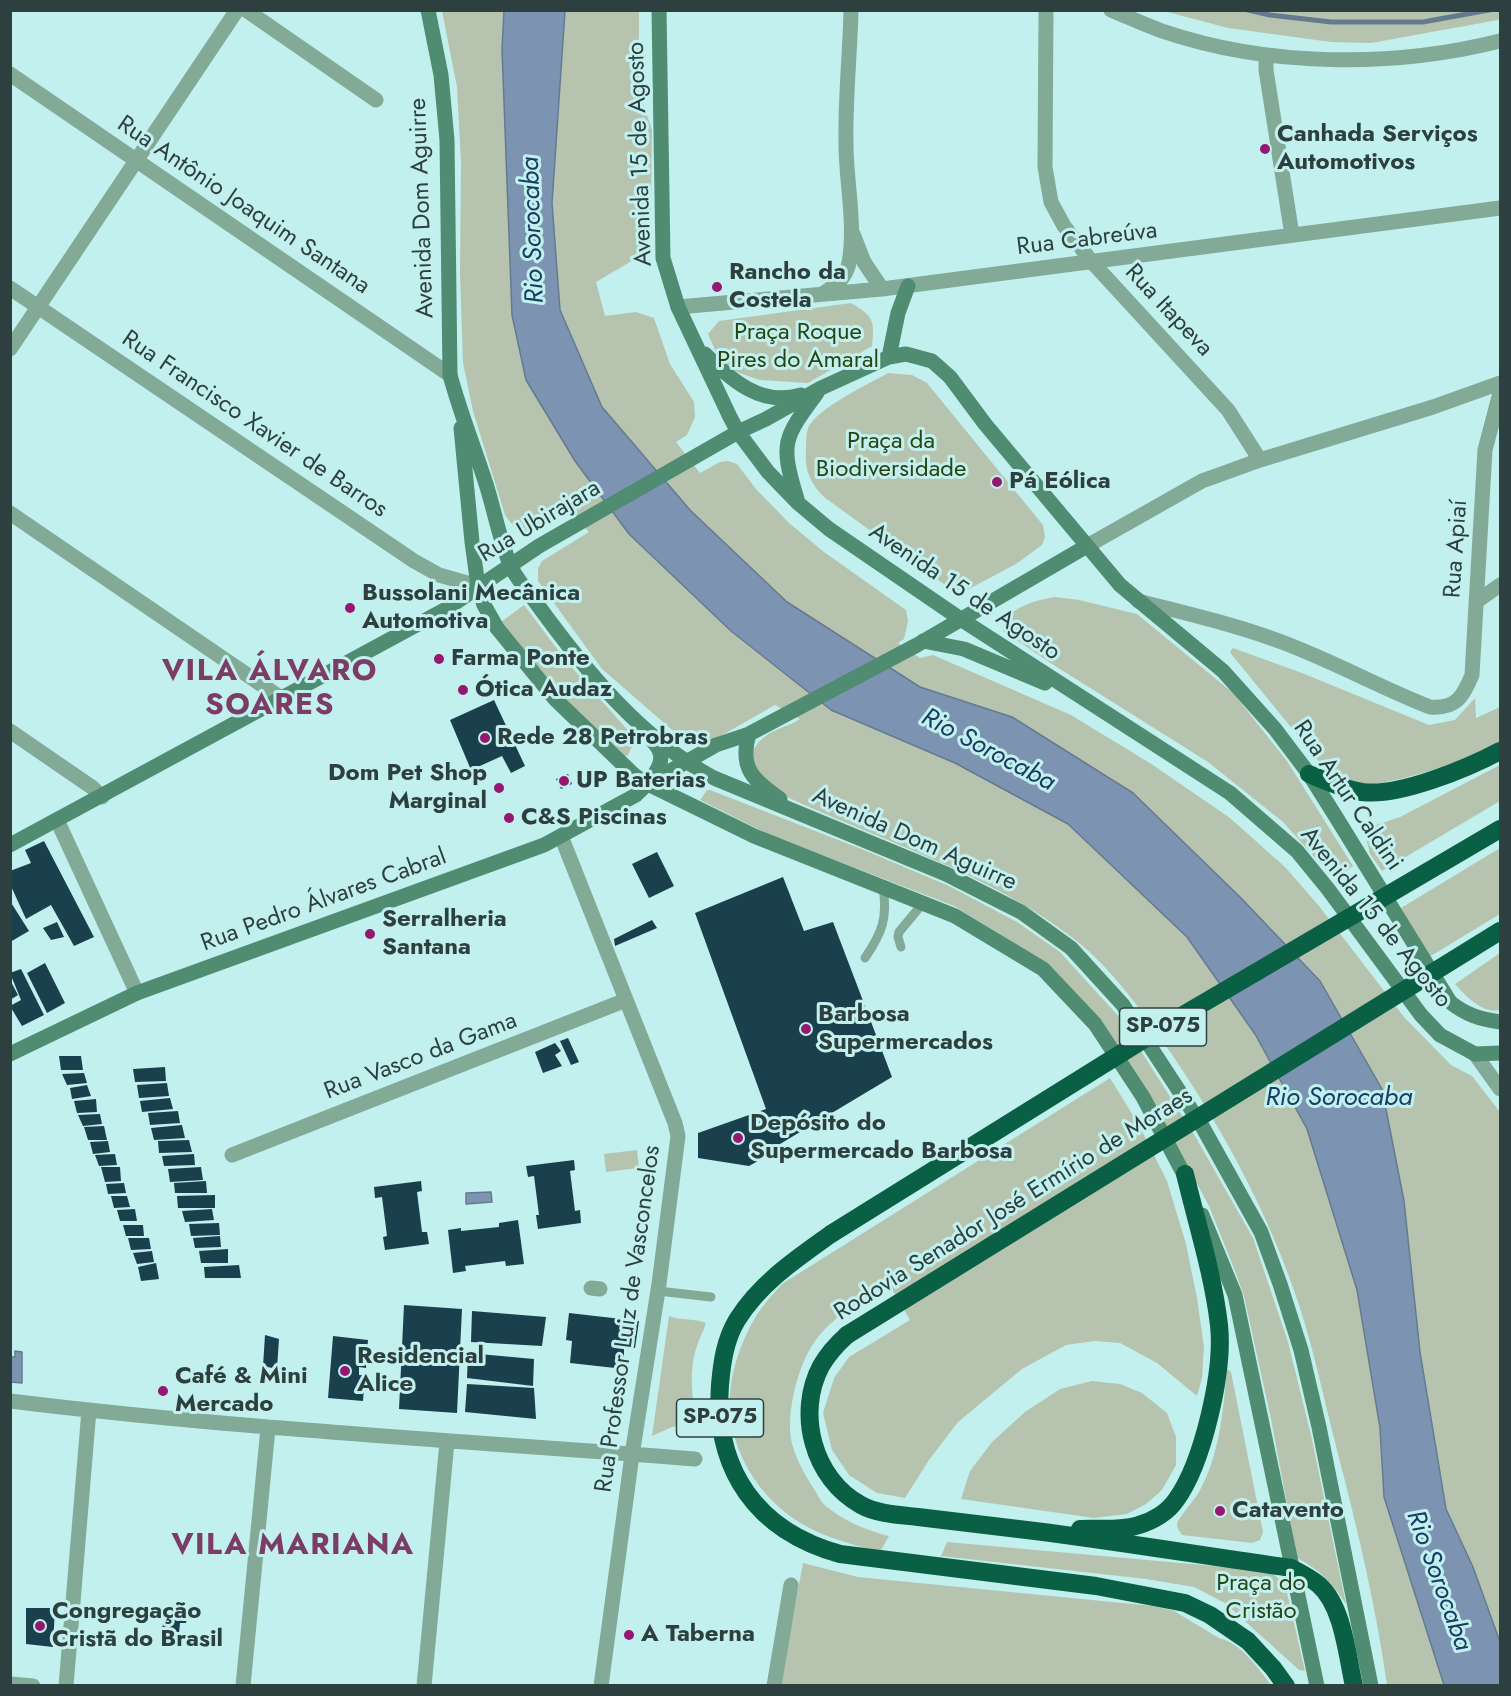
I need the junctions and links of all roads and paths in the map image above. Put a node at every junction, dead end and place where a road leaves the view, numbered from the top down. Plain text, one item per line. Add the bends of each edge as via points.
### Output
1 (237, 10) edge
2 (246, 10) edge
3 (428, 10) edge
4 (660, 10) edge
5 (851, 10) edge
6 (1046, 10) edge
7 (1111, 10) edge
8 (1500, 41) edge
9 (1266, 56) junction
10 (10, 74) edge
11 (376, 100) dead end
12 (137, 160) junction
13 (1500, 208) edge
14 (851, 228) junction
15 (1292, 235) junction
16 (1092, 262) junction
17 (908, 286) junction
18 (10, 288) edge
19 (882, 289) junction
20 (822, 294) junction
21 (39, 306) junction
22 (678, 307) junction
23 (698, 347) junction
24 (10, 349) edge
25 (889, 357) junction
26 (450, 375) junction
27 (1500, 383) edge
28 (821, 388) junction
29 (1500, 393) edge
30 (458, 404) junction
31 (738, 432) junction
32 (1260, 460) junction
33 (798, 503) junction
34 (10, 513) edge
35 (1087, 546) junction
36 (509, 564) junction
37 (1500, 585) edge
38 (478, 586) junction
39 (1138, 601) junction
40 (1476, 602) junction
41 (962, 620) junction
42 (920, 643) junction
43 (1079, 696) junction
44 (281, 698) junction
45 (1453, 704) joint
46 (642, 728) junction
47 (755, 730) junction
48 (10, 731) edge
49 (1500, 751) edge
50 (686, 763) junction
51 (1309, 774) junction
52 (648, 784) junction
53 (102, 796) junction
54 (802, 815) junction
55 (57, 820) junction
56 (1500, 829) edge
57 (561, 836) junction
58 (10, 845) edge
59 (883, 887) junction
60 (924, 902) junction
61 (1500, 931) edge
62 (902, 947) dead end
63 (865, 958) dead end
64 (137, 993) junction
65 (626, 1000) junction
66 (1500, 1022) edge
67 (1500, 1053) edge
68 (10, 1054) edge
69 (1475, 1054) junction
70 (1500, 1089) edge
71 (232, 1155) dead end
72 (1185, 1174) junction
73 (658, 1291) junction
74 (711, 1298) dead end
75 (10, 1401) edge
76 (89, 1410) junction
77 (268, 1428) junction
78 (447, 1442) junction
79 (632, 1455) junction
80 (695, 1459) dead end
81 (1035, 1531) junction
82 (1292, 1568) junction
83 (791, 1585) dead end
84 (10, 1684) edge
85 (33, 1686) edge
86 (66, 1686) edge
87 (243, 1686) edge
88 (424, 1686) edge
89 (601, 1686) edge
90 (774, 1686) edge
91 (1286, 1686) edge
92 (1317, 1686) edge
93 (1354, 1686) edge
94 (1371, 1686) edge

1 - 12 street
2 - 11 street
3 - 26 main road, Avenida Dom Aguirre via 441,75 447,140
4 - 22 main road, Avenida 15 de Agosto via 663,258
5 - 14 street via 846,143
6 - 16 street, Rua Itapeva via 1046,167 1051,202
7 - 9 street via 1162,31
8 - 9 street via 1373,61
9 - 15 street
10 - 12 street, Rua Antônio Joaquim Santana
12 - 21 street
12 - 26 street, Rua Antônio Joaquim Santana
13 - 15 street, Rua Cabreúva
14 - 19 street via 864,262
14 - 20 street via 846,273
15 - 16 street, Rua Cabreúva
16 - 17 street, Rua Cabreúva
16 - 32 street, Rua Itapeva via 1228,410
17 - 19 street, Rua Cabreúva
17 - 25 main road
18 - 21 street, Rua Francisco Xavier de Barros
19 - 20 street, Rua Cabreúva
20 - 22 street, Rua Cabreúva
21 - 24 street
21 - 38 street, Rua Francisco Xavier de Barros via 414,561 439,575
22 - 23 main road, Avenida 15 de Agosto
23 - 28 main road via 731,378 767,398 794,397
23 - 31 main road, Avenida 15 de Agosto
25 - 28 main road
25 - 35 main road, Rua Artur Caldini via 906,354 932,362 950,376
26 - 30 main road, Avenida Dom Aguirre
27 - 32 street
28 - 31 main road, Rua Ubirajara
28 - 33 main road via 788,436 786,450
29 - 40 street, Rua Apiaí via 1485,450
30 - 36 main road, Avenida Dom Aguirre
30 - 38 main road, Avenida Dom Aguirre
31 - 33 main road, Avenida 15 de Agosto
31 - 36 main road, Rua Ubirajara
32 - 35 street via 1202,481
33 - 41 main road, Avenida 15 de Agosto via 829,529
34 - 44 street
35 - 39 main road, Rua Artur Caldini
35 - 41 main road
36 - 38 main road, Rua Ubirajara
36 - 46 main road, Avenida Dom Aguirre via 564,641
37 - 40 street
38 - 44 main road, Rua Ubirajara via 446,609
38 - 52 main road, Avenida Dom Aguirre via 497,628 555,699 616,759
39 - 45 street, Rua Artur Caldini via 1279,641 1430,707
39 - 51 main road, Rua Artur Caldini via 1223,671
40 - 45 street, Rua Apiaí via 1472,675 1465,692
41 - 42 main road
41 - 43 main road, Avenida 15 de Agosto
42 - 43 main road via 964,649
42 - 47 main road, Rua Pedro Álvares Cabral
43 - 69 main road, Avenida 15 de Agosto via 1230,793 1297,851 1421,1016 1440,1035
44 - 53 main road, Rua Ubirajara
46 - 50 main road, Avenida Dom Aguirre
46 - 52 main road, Rua Pedro Álvares Cabral via 661,757
47 - 50 main road, Rua Pedro Álvares Cabral via 716,745
47 - 54 main road via 745,747 747,766 764,787
48 - 53 street
49 - 51 highway via 1455,772 1379,792 1351,790
50 - 52 main road, Rua Pedro Álvares Cabral
50 - 54 main road, Avenida Dom Aguirre
51 - 66 main road, Rua Artur Caldini via 1450,1002 1464,1013
52 - 57 main road, Rua Pedro Álvares Cabral via 625,803
52 - 59 main road, Avenida Dom Aguirre via 754,836
53 - 55 main road, Rua Ubirajara
54 - 94 main road, Avenida Dom Aguirre via 946,874 1021,912 1071,948 1123,1005 1202,1126 1261,1232 1280,1284 1319,1427
55 - 58 main road, Rua Ubirajara
55 - 64 street
56 - 91 highway, SP-075, bridge via 1178,1018 831,1234 767,1283 729,1336 721,1370 721,1436 741,1485 777,1525 817,1548 840,1554 1096,1586 1185,1603 1248,1641
57 - 64 main road, Rua Pedro Álvares Cabral
57 - 65 street, Rua Professor Luiz de Vasconcelos
59 - 60 main road, Avenida Dom Aguirre
59 - 63 lane via 884,920 879,937
60 - 62 lane via 899,932
60 - 72 main road, Avenida Dom Aguirre via 956,916 1051,977 1095,1024 1143,1097
61 - 81 highway, Rodovia Senador José Ermírio de Moraes, bridge via 847,1335 831,1351 814,1382 809,1418 820,1460 838,1486 861,1506 893,1514
64 - 68 main road, Rua Pedro Álvares Cabral
65 - 71 street, Rua Vasco da Gama
65 - 73 street, Rua Professor Luiz de Vasconcelos via 678,1136
67 - 69 main road
69 - 70 street
72 - 81 highway via 1219,1327 1217,1372 1202,1447 1189,1479 1165,1512 1138,1525
72 - 82 main road, Avenida Dom Aguirre via 1235,1295
73 - 74 lane
73 - 79 street, Rua Professor Luiz de Vasconcelos
75 - 76 street
76 - 77 street
76 - 86 street
77 - 78 street
77 - 87 street
78 - 79 street
78 - 88 street
79 - 80 street
79 - 89 street, Rua Professor Luiz de Vasconcelos
81 - 82 highway, Rodovia Senador José Ermírio de Moraes
82 - 92 main road, Avenida Dom Aguirre
82 - 93 highway via 1322,1587 1333,1603
83 - 90 street
84 - 85 street

